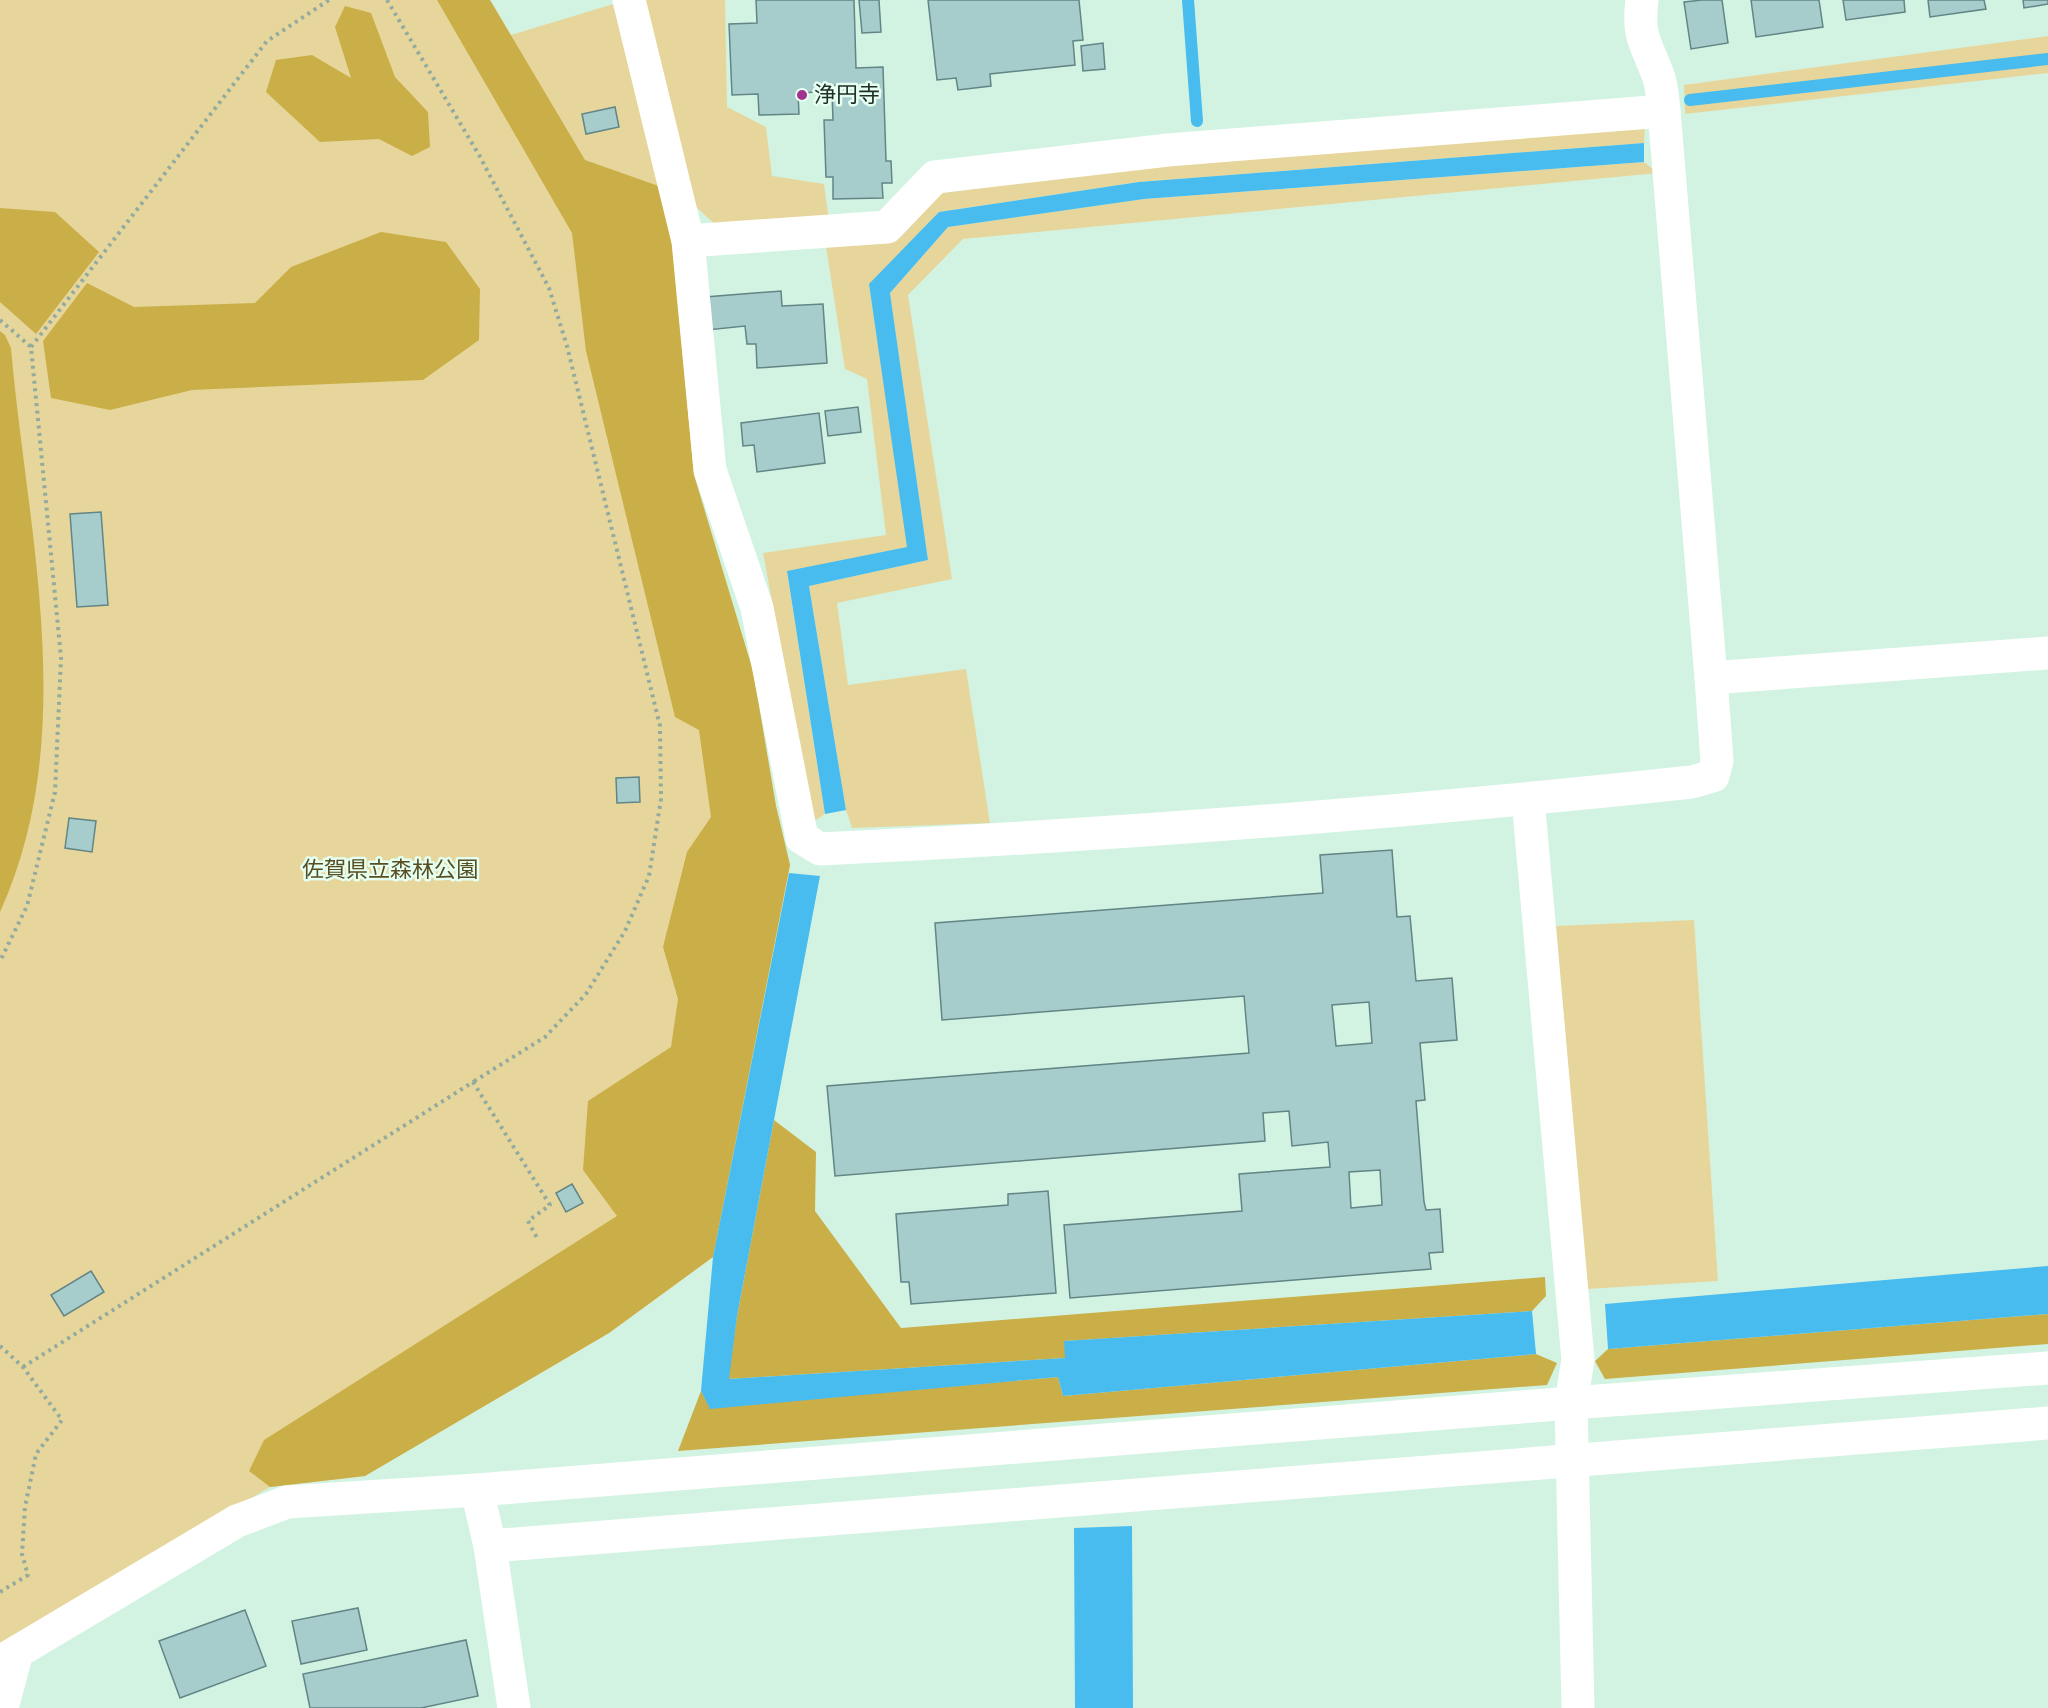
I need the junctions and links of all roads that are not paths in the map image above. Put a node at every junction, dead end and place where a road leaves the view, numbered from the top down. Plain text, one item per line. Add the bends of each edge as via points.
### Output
1 (629, 0) edge
2 (1642, 0) edge
3 (1664, 111) junction
4 (688, 241) junction
5 (2048, 652) edge
6 (1711, 678) junction
7 (1528, 799) junction
8 (2048, 1368) edge
9 (1571, 1403) junction
10 (2048, 1423) edge
11 (1574, 1461) junction
12 (477, 1490) junction
13 (490, 1546) junction
14 (8, 1657) edge
15 (2, 1708) edge
16 (514, 1708) edge
17 (1578, 1708) edge

1 - 4 street
2 - 3 street via 1641,38 1659,79
3 - 4 street via 1168,150 935,177 887,227
3 - 6 street
4 - 7 street via 710,470 757,608 802,838 820,849 965,842
5 - 6 street
6 - 7 street via 1717,761 1713,776 1692,782
7 - 9 street via 1578,1360
8 - 9 street
9 - 11 street
9 - 12 street
10 - 11 street
11 - 13 street
11 - 17 street
12 - 13 street
12 - 14 street via 286,1502 237,1521
13 - 16 street
14 - 15 street

